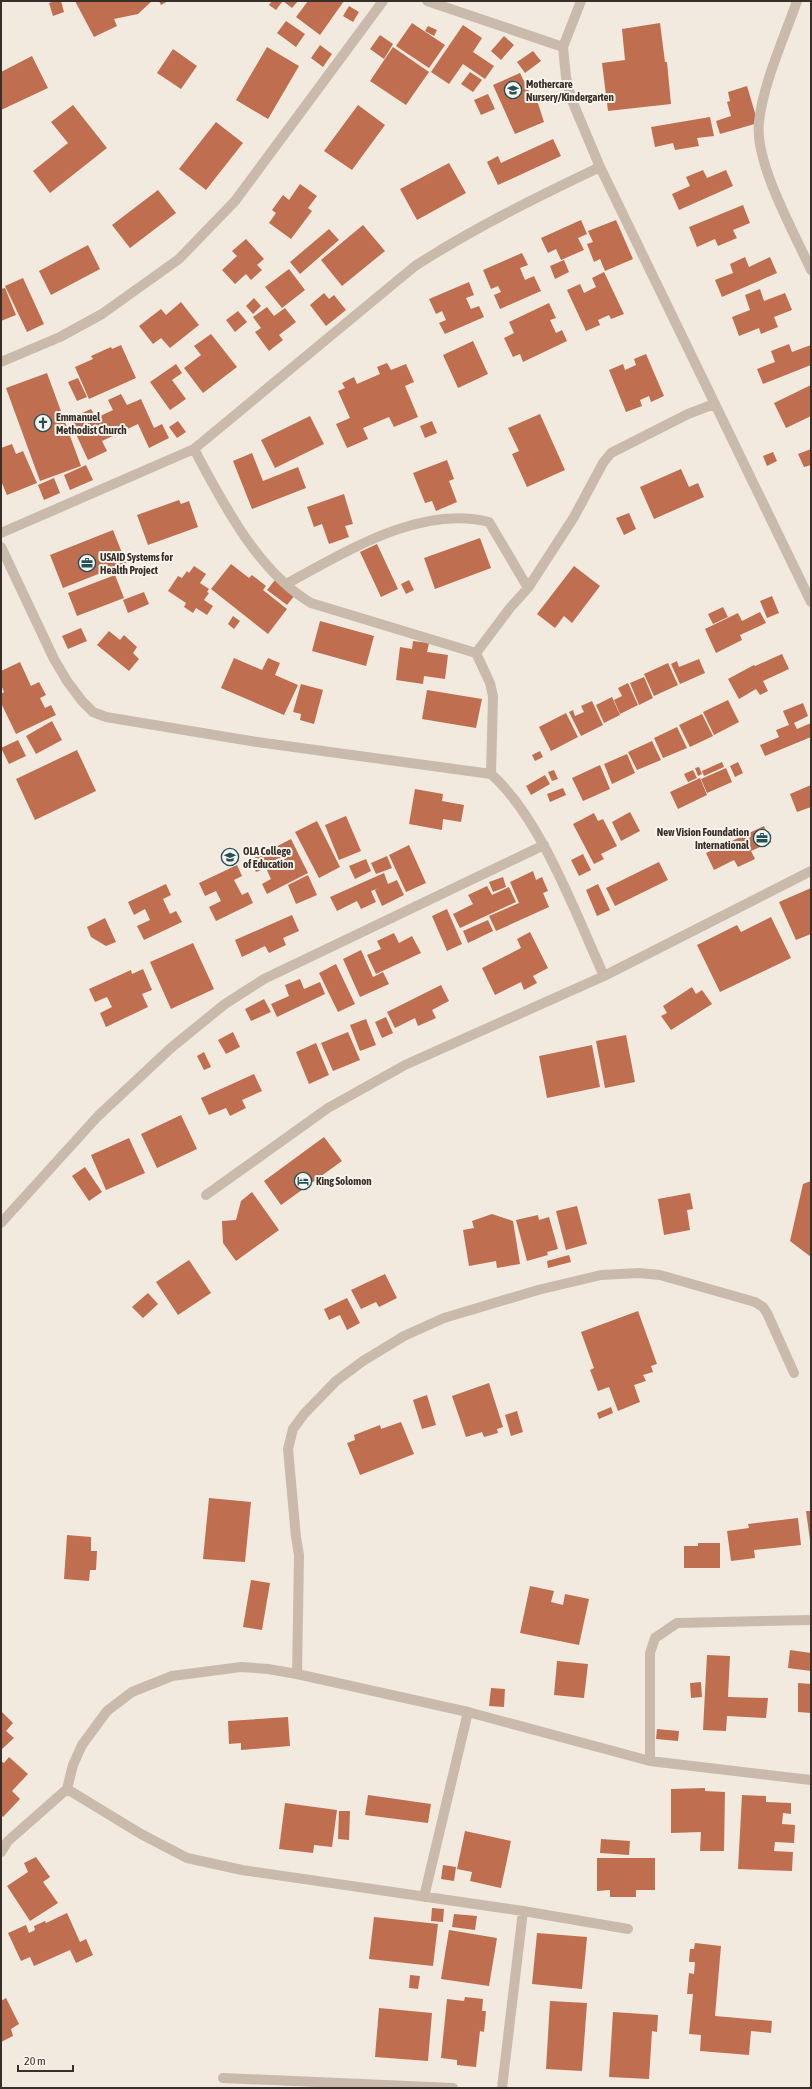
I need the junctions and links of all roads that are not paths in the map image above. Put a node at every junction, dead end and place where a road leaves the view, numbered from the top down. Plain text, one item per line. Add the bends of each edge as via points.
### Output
1 (383, 1) edge
2 (427, 1) edge
3 (581, 1) edge
4 (797, 1) edge
5 (563, 47) junction
6 (600, 167) junction
7 (811, 270) edge
8 (1, 362) edge
9 (714, 404) junction
10 (194, 449) junction
11 (1, 533) edge
12 (1, 547) edge
13 (286, 584) junction
14 (528, 588) junction
15 (811, 602) edge
16 (476, 654) junction
17 (491, 774) junction
18 (544, 845) junction
19 (811, 871) edge
20 (604, 976) junction
21 (206, 1195) dead end
22 (1, 1223) edge
23 (794, 1373) dead end
24 (811, 1620) edge
25 (297, 1674) junction
26 (468, 1712) junction
27 (650, 1761) junction
28 (811, 1780) edge
29 (67, 1789) junction
30 (1, 1852) edge
31 (424, 1897) junction
32 (524, 1911) junction
33 (628, 1928) dead end
34 (223, 2078) dead end
35 (453, 2088) edge
36 (502, 2088) edge

1 - 8 street via 235,201 179,259 102,314 60,337
2 - 5 street
3 - 5 street
4 - 7 street via 775,64 759,123 760,149 769,177
5 - 6 street via 571,98
6 - 9 street
6 - 10 street via 450,243 415,266
9 - 14 street via 688,414 611,453 574,517
9 - 15 street
10 - 11 street
10 - 13 street via 224,506 271,570
12 - 17 street via 54,659 67,681 93,712 106,717 257,742
13 - 14 street via 350,550 400,529 452,518 475,518 488,522
13 - 16 street via 311,603
14 - 16 street
16 - 17 street via 490,683 493,696
17 - 18 street via 504,786
18 - 20 street
18 - 22 street via 271,976 225,1004 172,1047 98,1116
19 - 20 street
20 - 21 street via 399,1069 328,1108
23 - 25 street via 768,1313 755,1302 660,1275 639,1273 601,1275 538,1290 444,1318 392,1343 336,1381 293,1429 288,1449 299,1555
24 - 27 street via 677,1623 655,1638 650,1653
25 - 26 street
25 - 29 street via 241,1667 172,1676 132,1692 107,1711 82,1745
26 - 27 street
26 - 31 street
27 - 28 street
29 - 30 street via 8,1841
29 - 31 street via 141,1834 187,1858 242,1870
31 - 32 street
32 - 33 street
32 - 36 street
34 - 35 street

